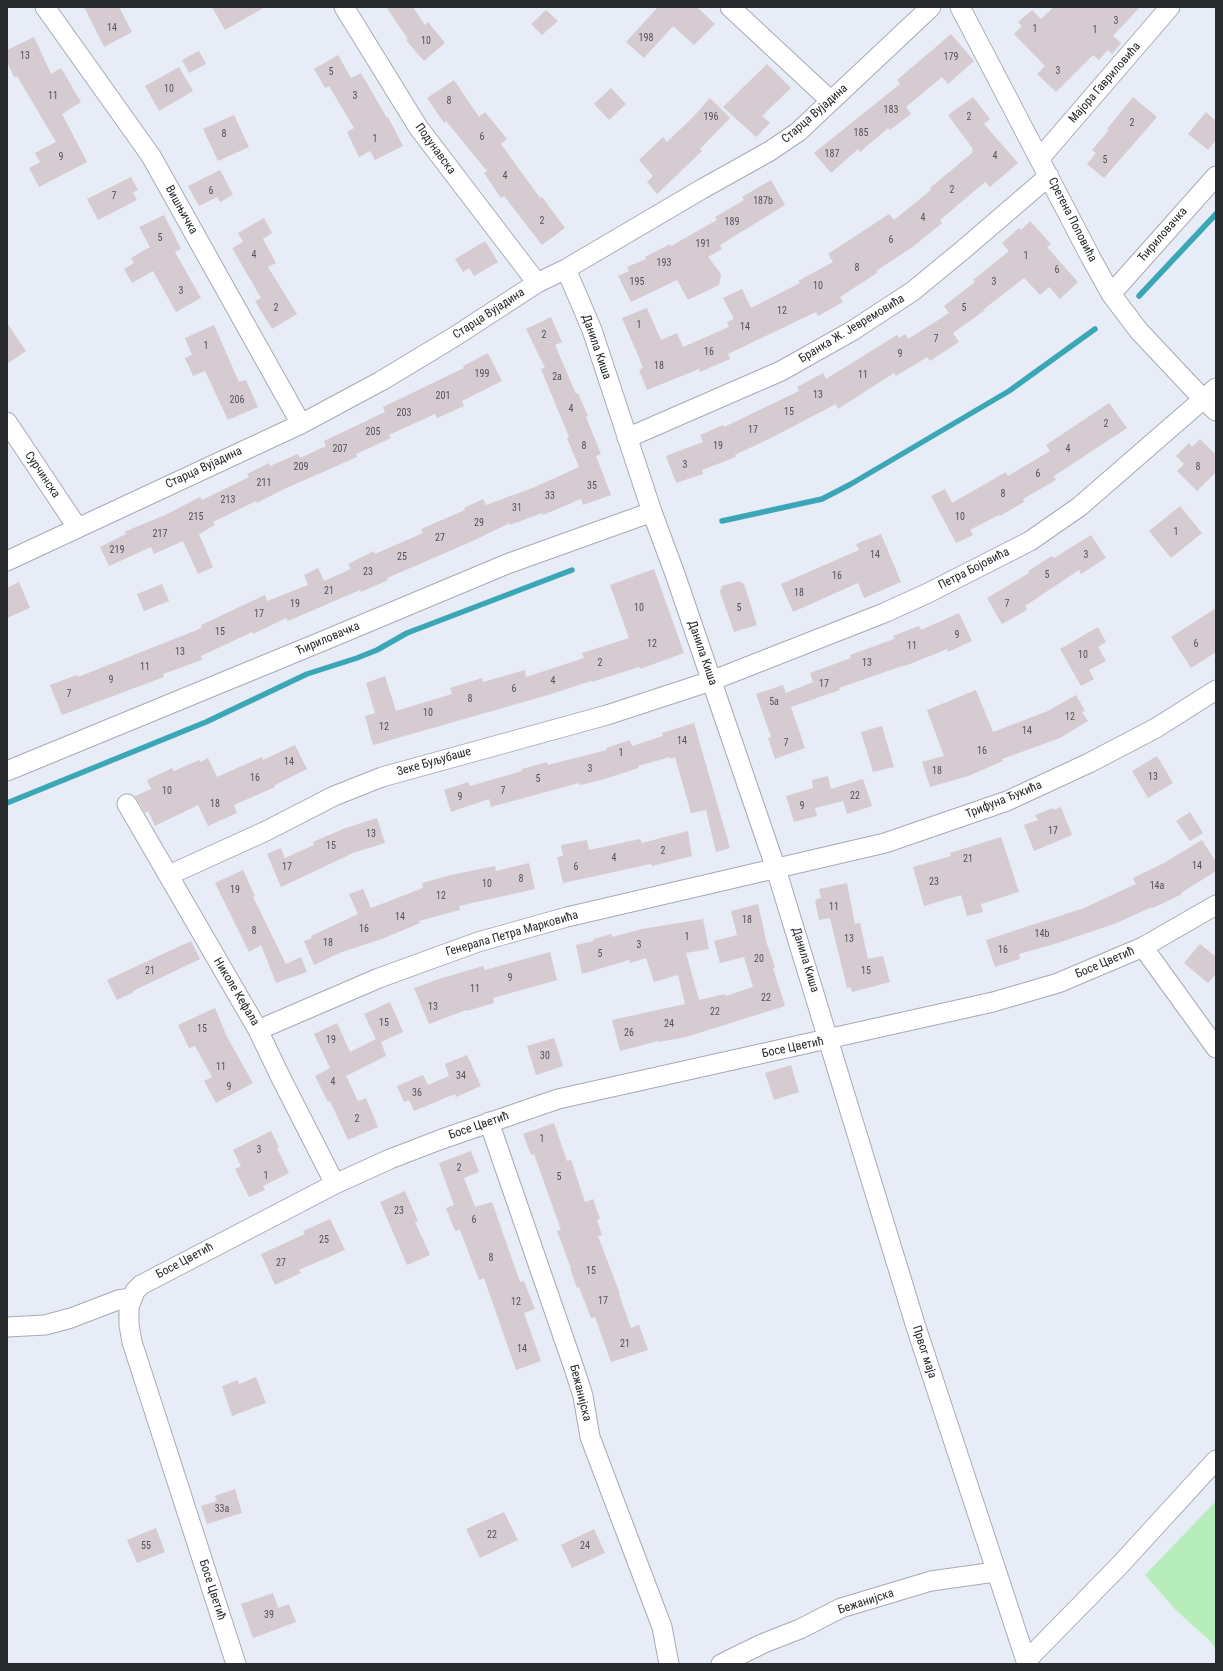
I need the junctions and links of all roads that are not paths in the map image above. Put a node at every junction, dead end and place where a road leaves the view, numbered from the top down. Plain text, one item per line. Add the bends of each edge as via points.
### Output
1 (45, 7) edge
2 (344, 7) edge
3 (730, 7) edge
4 (930, 7) edge
5 (960, 7) edge
6 (1170, 7) edge
7 (831, 101) junction
8 (1040, 158) junction
9 (1049, 176) junction
10 (1216, 176) edge
11 (566, 269) junction
12 (537, 283) junction
13 (1111, 294) junction
14 (1212, 399) edge
15 (7, 422) edge
16 (300, 424) junction
17 (627, 438) junction
18 (652, 512) junction
19 (77, 527) junction
20 (7, 561) edge
21 (711, 681) junction
22 (1216, 690) edge
23 (7, 771) edge
24 (127, 804) dead end
25 (776, 869) junction
26 (169, 875) junction
27 (1216, 905) edge
28 (1144, 947) junction
29 (258, 1030) junction
30 (829, 1040) junction
31 (1216, 1048) edge
32 (489, 1122) junction
33 (335, 1184) junction
34 (131, 1298) junction
35 (7, 1328) edge
36 (1216, 1460) edge
37 (996, 1572) junction
38 (1027, 1663) edge
39 (236, 1664) edge
40 (669, 1664) edge
41 (721, 1664) edge

1 - 16 street, Вишњичка via 151,156
2 - 12 street, Подунавска via 418,127
3 - 7 street
4 - 7 street, Старца Вујадина
5 - 8 street, Сретена Поповића
6 - 8 street, Мајора Гавриловића
7 - 11 street, Старца Вујадина via 798,132 770,151
8 - 9 street, Сретена Поповића
9 - 13 street, Сретена Поповића
9 - 17 street, Бранка Ж. Јевремовића via 913,291 852,331 781,371
10 - 13 street, Ћириловачка
11 - 12 street, Старца Вујадина
11 - 17 street, Данила Киша via 592,330
12 - 16 street, Старца Вујадина via 388,377
13 - 14 street, Сретена Поповића via 1139,331
14 - 21 street, Петра Бојовића via 1079,507 1030,541 884,613
15 - 19 street, Сурчинска
16 - 19 street, Старца Вујадина
17 - 18 street, Данила Киша
18 - 21 street, Данила Киша
18 - 23 street, Ћириловачка via 507,564
19 - 20 street, Старца Вујадина
21 - 25 street, Данила Киша
21 - 26 street, Зеке Буљубаше via 606,715 382,777 334,796
22 - 25 street, Трифуна Ђукића via 1156,728 1089,764 1007,801 885,844
24 - 26 street, Николе Кефала
25 - 29 street, Генерала Петра Марковића via 567,918 478,942 379,978
25 - 30 street, Данила Киша
26 - 29 street, Николе Кефала
27 - 28 street, Босе Цветић
28 - 30 street, Босе Цветић via 1058,983 993,1002
28 - 31 street
29 - 33 street, Николе Кефала
30 - 32 street, Босе Цветић via 558,1099
30 - 37 street, Првог маја via 916,1328
32 - 33 street, Босе Цветић via 390,1159
32 - 40 street, Бежанијска via 583,1396 590,1437 662,1627
33 - 34 street, Босе Цветић via 141,1285
34 - 35 street via 45,1325
34 - 39 street, Босе Цветић via 128,1315 132,1342
36 - 38 street, Првог маја
37 - 38 street, Првог маја
37 - 41 street, Бежанијска via 931,1582 841,1608

